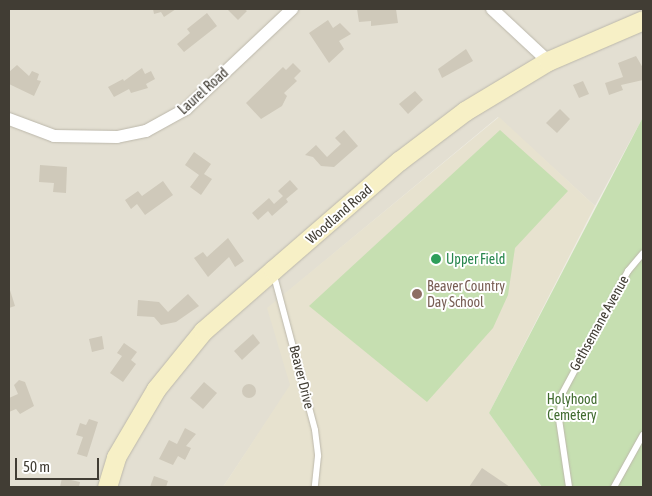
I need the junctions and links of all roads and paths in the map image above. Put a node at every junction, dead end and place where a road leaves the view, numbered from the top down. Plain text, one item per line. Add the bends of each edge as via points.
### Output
1 (292, 9) edge
2 (492, 9) edge
3 (643, 20) edge
4 (548, 61) junction
5 (9, 118) edge
6 (643, 253) edge
7 (273, 270) junction
8 (643, 435) edge
9 (107, 487) edge
10 (315, 487) edge
11 (569, 487) edge
12 (614, 487) edge

1 - 5 street, Laurel Road via 186,109 146,131 117,137 61,136
2 - 4 street
3 - 4 street, Woodland Road
4 - 7 street, Woodland Road via 465,111 421,144
6 - 11 lane, Gethsemane Avenue via 618,288 562,394 559,419
7 - 9 street, Woodland Road via 202,331 156,389 116,457
7 - 10 lane, Beaver Drive via 315,430 318,456
8 - 12 lane

